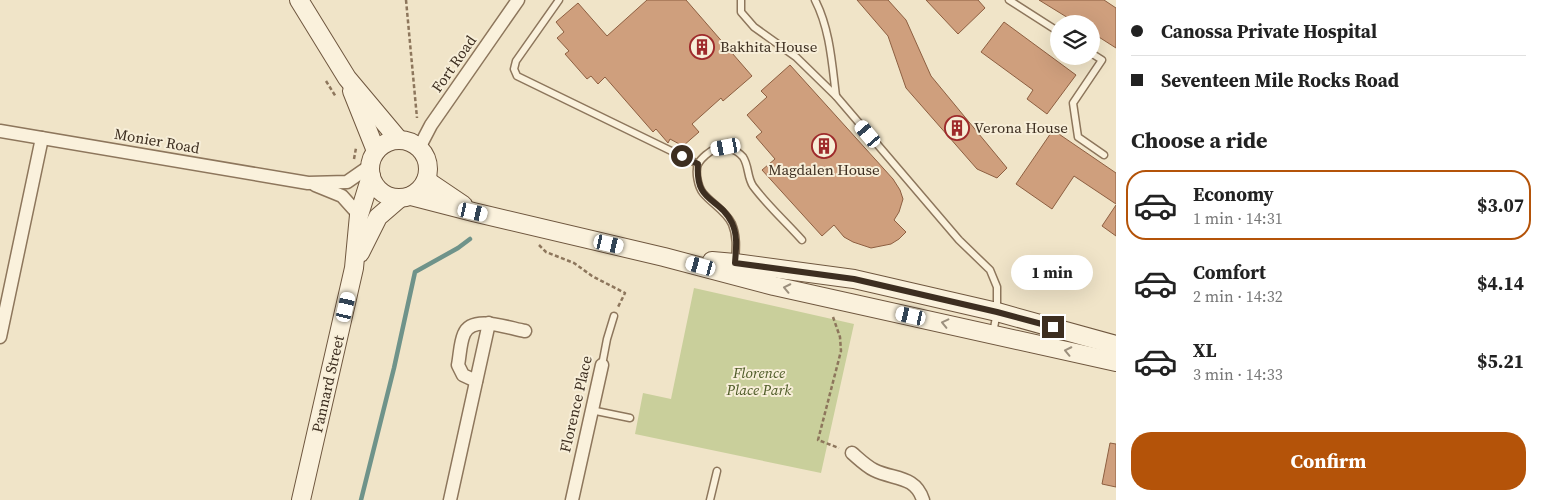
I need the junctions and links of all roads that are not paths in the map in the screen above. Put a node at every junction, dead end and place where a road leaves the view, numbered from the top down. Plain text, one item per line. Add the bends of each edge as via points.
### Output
1 (300, 0) edge
2 (518, 0) edge
3 (559, 0) edge
4 (741, 0) edge
5 (815, 0) edge
6 (1009, 0) edge
7 (1050, 26) edge
8 (1099, 65) edge
9 (347, 78) junction
10 (836, 96) junction
11 (0, 131) edge
12 (42, 138) junction
13 (399, 140) junction
14 (419, 148) junction
15 (1104, 155) dead end
16 (698, 164) junction
17 (368, 165) junction
18 (426, 180) junction
19 (308, 183) junction
20 (406, 197) junction
21 (473, 212) junction
22 (359, 215) junction
23 (802, 240) dead end
24 (664, 257) junction
25 (735, 263) junction
26 (354, 268) junction
27 (997, 312) junction
28 (614, 316) road end
29 (489, 324) junction
30 (525, 331) dead end
31 (993, 334) junction
32 (0, 337) edge
33 (1116, 345) edge
34 (1116, 362) edge
35 (602, 365) joint
36 (476, 381) junction
37 (591, 410) junction
38 (630, 418) dead end
39 (852, 453) road end
40 (717, 471) dead end
41 (301, 500) edge
42 (450, 500) edge
43 (572, 500) edge
44 (710, 500) edge
45 (923, 500) edge

1 - 9 main road
2 - 14 street, Fort Road via 431,125
3 - 16 lane via 516,60 514,69 517,76
4 - 10 lane via 741,12 754,27 796,57
5 - 10 lane via 827,34
6 - 7 lane
8 - 15 lane via 1074,103 1078,137
9 - 13 main road
9 - 17 main road
10 - 27 lane via 960,240 990,270 997,287
11 - 12 street, Monier Road
12 - 19 street, Monier Road
12 - 32 street
13 - 14 main road
13 - 17 main road via 384,144
14 - 18 main road via 428,166
16 - 23 lane via 715,149 726,147 736,151 746,165 752,184
16 - 25 lane via 697,177 702,192 731,223 737,240
17 - 19 street, Monier Road via 347,182
17 - 20 main road via 376,186 384,194
17 - 22 main road, Pannard Street
18 - 20 main road via 423,186
18 - 21 main road
19 - 22 street, Monier Road via 342,196
20 - 21 main road
20 - 26 main road, Pannard Street via 378,217
21 - 24 main road
22 - 26 main road, Pannard Street
24 - 25 main road
31 -> 24 main road via 774,286
25 - 27 main road via 854,279
26 - 41 main road, Pannard Street
27 - 31 lane
27 - 33 main road
28 - 35 lane, Florence Place
29 - 30 street
29 - 36 street
29 - 36 street via 476,323 469,326 464,334 458,365 463,375
34 -> 31 main road
35 - 37 street, Florence Place
36 - 42 street
37 - 38 lane
37 - 43 street, Florence Place
39 - 45 street via 875,470 914,484
40 - 44 lane

